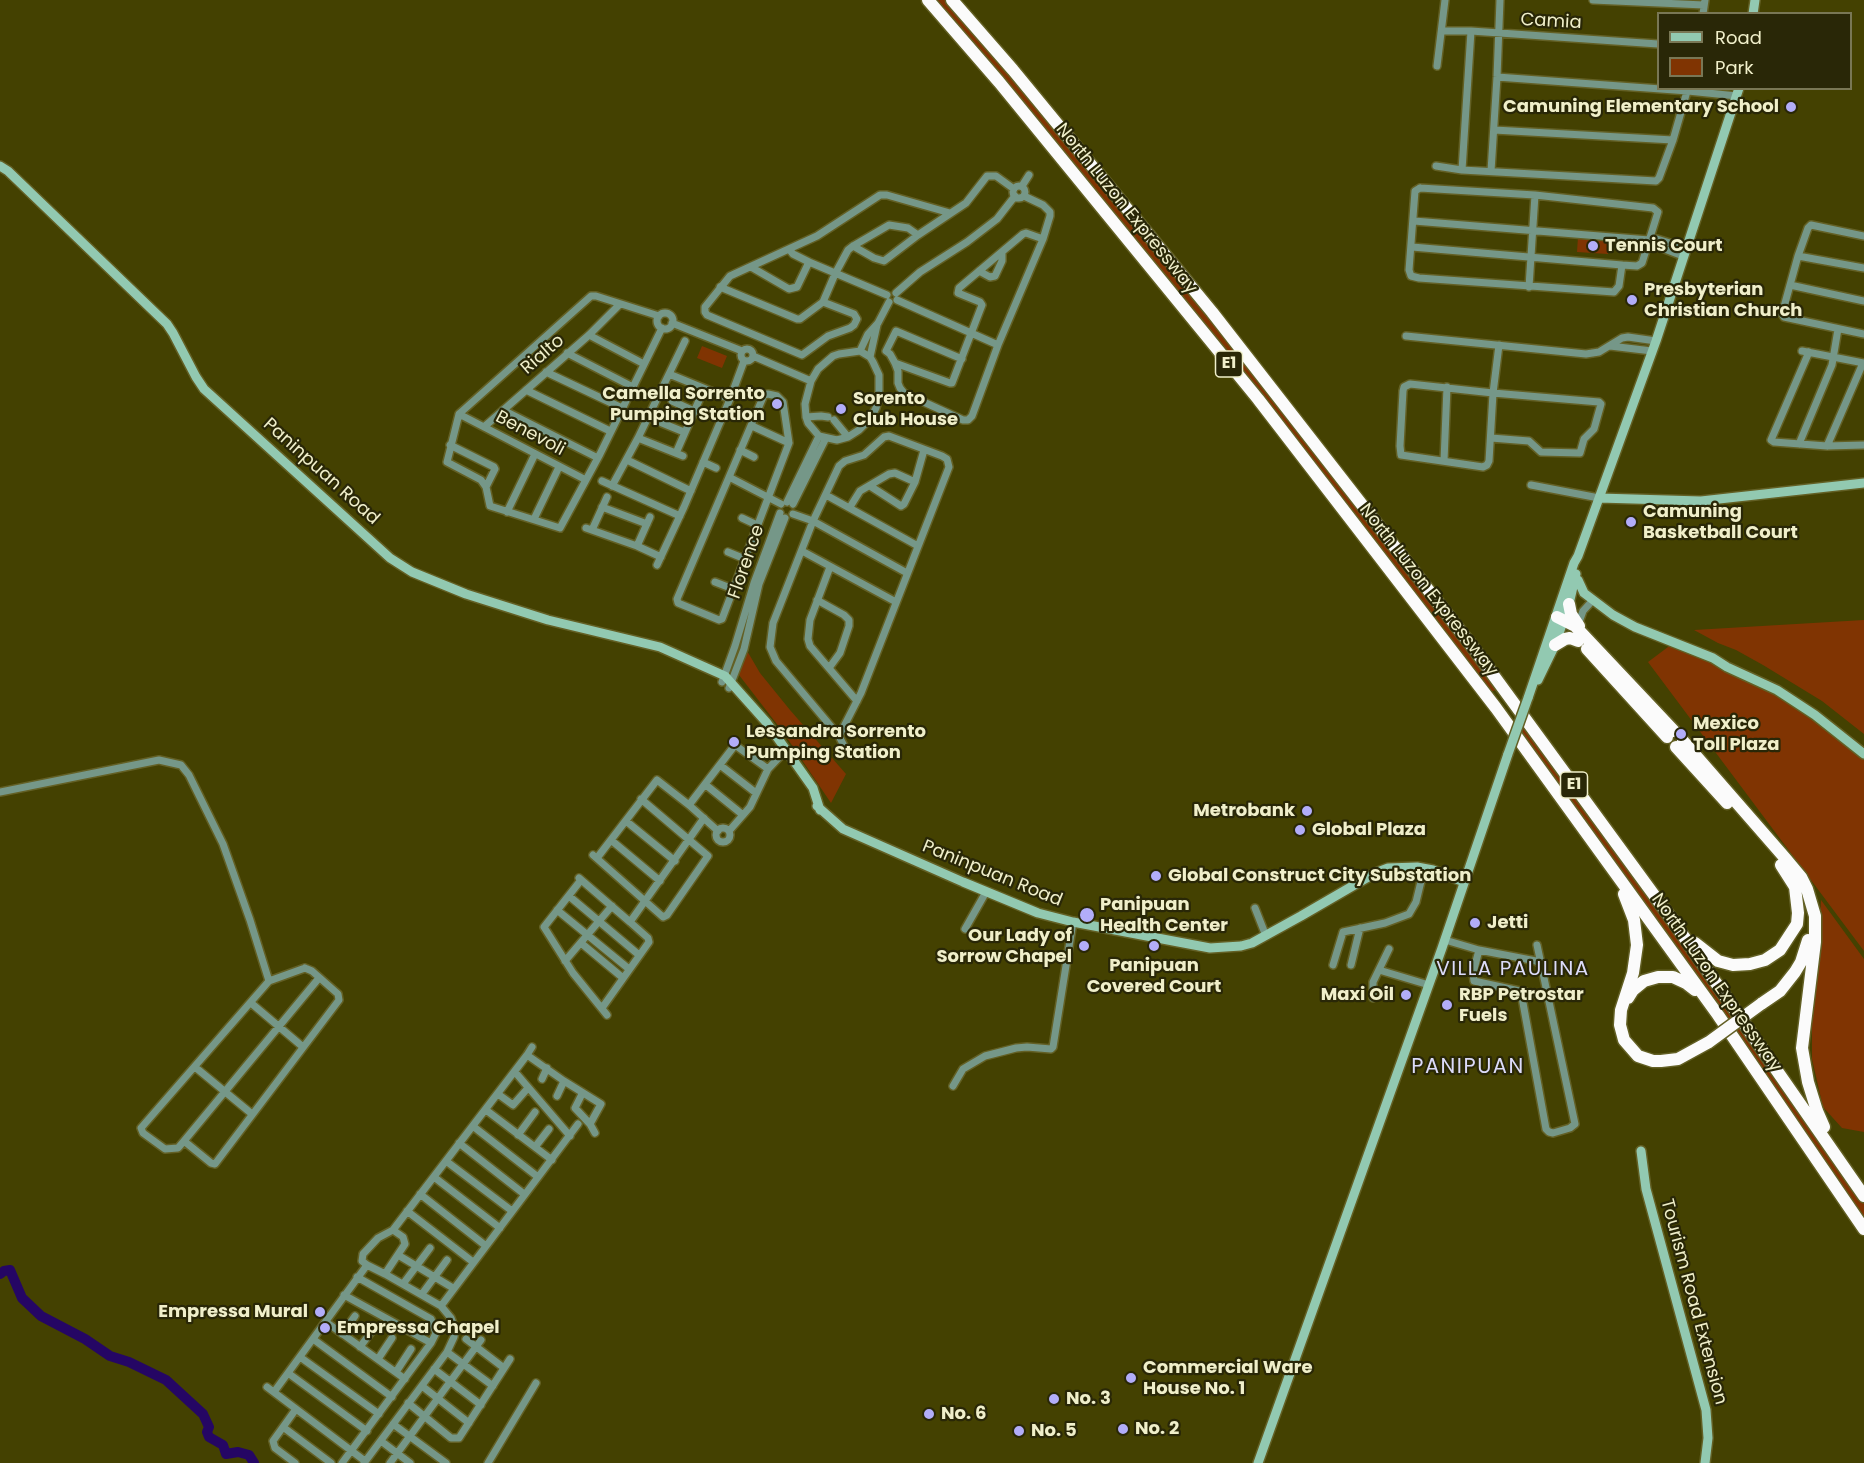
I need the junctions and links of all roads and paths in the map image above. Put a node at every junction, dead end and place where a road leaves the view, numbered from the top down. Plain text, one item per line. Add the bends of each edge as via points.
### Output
1 (928, 0) edge
2 (952, 0) edge
3 (1445, 0) edge
4 (1500, 0) edge
5 (1593, 0) edge
6 (1704, 2) edge
7 (1471, 31) junction
8 (1442, 32) junction
9 (1498, 34) junction
10 (1657, 44) edge
11 (1437, 66) dead end
12 (1497, 77) junction
13 (1657, 88) edge
14 (1688, 90) edge
15 (1738, 92) edge
16 (1494, 130) junction
17 (1673, 140) junction
18 (0, 166) edge
19 (1436, 166) dead end
20 (1462, 170) junction
21 (1491, 171) junction
22 (1029, 175) dead end
23 (1018, 194) junction
24 (1534, 195) junction
25 (950, 213) junction
26 (1414, 221) junction
27 (1533, 230) junction
28 (918, 235) junction
29 (1864, 236) edge
30 (1043, 239) junction
31 (1649, 240) junction
32 (854, 246) junction
33 (1412, 247) junction
34 (789, 249) junction
35 (1685, 252) junction
36 (1002, 253) junction
37 (1798, 256) junction
38 (1532, 258) junction
39 (809, 262) junction
40 (1622, 265) junction
41 (751, 267) junction
42 (1864, 268) edge
43 (979, 271) junction
44 (835, 274) junction
45 (1791, 285) junction
46 (720, 287) junction
47 (1529, 287) junction
48 (897, 296) junction
49 (888, 298) junction
50 (1864, 301) edge
51 (823, 302) junction
52 (620, 304) junction
53 (659, 315) junction
54 (672, 323) junction
55 (878, 323) junction
56 (662, 328) junction
57 (1838, 329) junction
58 (972, 332) junction
59 (1864, 334) edge
60 (589, 335) junction
61 (1406, 336) dead end
62 (1638, 339) junction
63 (685, 341) dead end
64 (1656, 341) junction
65 (998, 345) junction
66 (1499, 345) junction
67 (1610, 346) junction
68 (1637, 349) junction
69 (742, 351) junction
70 (860, 351) junction
71 (886, 351) junction
72 (1652, 351) junction
73 (567, 353) junction
74 (871, 355) junction
75 (753, 356) junction
76 (1833, 358) junction
77 (962, 359) junction
78 (744, 361) junction
79 (895, 363) junction
80 (1864, 363) edge
81 (644, 364) junction
82 (546, 372) junction
83 (669, 374) junction
84 (811, 381) junction
85 (633, 387) junction
86 (1447, 387) junction
87 (704, 389) junction
88 (526, 390) junction
89 (1493, 393) junction
90 (730, 399) junction
91 (672, 401) dead end
92 (622, 408) junction
93 (503, 411) junction
94 (694, 411) junction
95 (459, 414) junction
96 (806, 417) junction
97 (662, 423) dead end
98 (752, 426) junction
99 (484, 427) junction
100 (610, 431) junction
101 (684, 432) junction
102 (822, 437) junction
103 (848, 437) junction
104 (639, 438) junction
105 (1491, 438) junction
106 (789, 444) junction
107 (1799, 444) junction
108 (450, 445) junction
109 (1864, 445) edge
110 (1827, 446) junction
111 (740, 450) junction
112 (924, 450) junction
113 (535, 454) junction
114 (754, 457) dead end
115 (598, 458) junction
116 (627, 460) junction
117 (1444, 461) junction
118 (703, 462) junction
119 (559, 467) junction
120 (716, 468) dead end
121 (729, 477) junction
122 (586, 480) junction
123 (602, 481) dead end
124 (915, 482) junction
125 (1864, 483) edge
126 (1531, 485) dead end
127 (612, 486) junction
128 (870, 486) junction
129 (486, 487) junction
130 (691, 490) junction
131 (826, 495) junction
132 (768, 496) junction
133 (607, 497) dead end
134 (1599, 498) junction
135 (787, 504) junction
136 (602, 507) junction
137 (850, 507) junction
138 (507, 512) junction
139 (794, 514) junction
140 (782, 515) junction
141 (680, 516) junction
142 (742, 518) dead end
143 (534, 519) junction
144 (813, 521) junction
145 (757, 525) junction
146 (637, 546) junction
147 (918, 546) junction
148 (802, 551) junction
149 (728, 552) dead end
150 (661, 557) junction
151 (745, 559) junction
152 (657, 565) dead end
153 (830, 567) junction
154 (908, 573) junction
155 (1573, 577) junction
156 (715, 582) dead end
157 (733, 589) junction
158 (817, 600) junction
159 (1593, 600) junction
160 (896, 602) junction
161 (1569, 604) junction
162 (746, 621) junction
163 (1559, 621) junction
164 (1578, 625) junction
165 (1582, 639) junction
166 (1555, 645) junction
167 (731, 659) junction
168 (739, 662) junction
169 (829, 668) junction
170 (727, 682) junction
171 (1528, 698) junction
172 (857, 701) junction
173 (1671, 734) dead end
174 (839, 736) junction
175 (845, 748) dead end
176 (784, 752) junction
177 (1864, 754) edge
178 (720, 765) junction
179 (768, 769) junction
180 (706, 785) junction
181 (0, 792) edge
182 (756, 793) junction
183 (641, 799) junction
184 (689, 805) junction
185 (744, 815) junction
186 (704, 818) junction
187 (626, 821) junction
188 (718, 831) junction
189 (729, 831) junction
190 (611, 840) junction
191 (689, 841) junction
192 (675, 861) junction
193 (1780, 862) junction
194 (1611, 865) junction
195 (1424, 869) junction
196 (1796, 872) junction
197 (660, 881) junction
198 (1464, 882) junction
199 (986, 892) junction
200 (1804, 892) junction
201 (568, 896) junction
202 (645, 901) junction
203 (612, 906) junction
204 (1255, 908) dead end
205 (557, 910) junction
206 (600, 921) junction
207 (1673, 921) junction
208 (630, 922) junction
209 (1073, 922) junction
210 (1360, 927) junction
211 (965, 930) dead end
212 (587, 935) junction
213 (1266, 936) junction
214 (1445, 940) junction
215 (581, 943) junction
216 (1537, 945) dead end
217 (1389, 949) dead end
218 (1479, 950) junction
219 (639, 955) junction
220 (565, 961) junction
221 (1540, 964) junction
222 (1333, 965) dead end
223 (1351, 965) dead end
224 (629, 969) junction
225 (1379, 970) junction
226 (320, 978) junction
227 (623, 978) junction
228 (269, 981) junction
229 (1429, 985) junction
230 (1521, 992) junction
231 (1547, 997) junction
232 (1373, 998) dead end
233 (251, 1003) junction
234 (602, 1008) junction
235 (1621, 1010) junction
236 (607, 1015) dead end
237 (1718, 1015) junction
238 (278, 1025) junction
239 (303, 1047) junction
240 (532, 1047) dead end
241 (527, 1055) junction
242 (195, 1067) junction
243 (547, 1068) junction
244 (515, 1072) junction
245 (542, 1079) dead end
246 (564, 1081) junction
247 (953, 1086) dead end
248 (528, 1088) junction
249 (224, 1090) junction
250 (498, 1094) junction
251 (582, 1094) junction
252 (557, 1096) dead end
253 (605, 1097) dead end
254 (601, 1104) junction
255 (486, 1110) junction
256 (534, 1112) dead end
257 (252, 1114) junction
258 (578, 1124) dead end
259 (590, 1124) junction
260 (474, 1127) junction
261 (549, 1128) dead end
262 (595, 1132) dead end
263 (518, 1135) junction
264 (570, 1136) junction
265 (184, 1141) junction
266 (459, 1143) junction
267 (535, 1147) junction
268 (1641, 1151) dead end
269 (552, 1160) junction
270 (446, 1161) junction
271 (1845, 1168) junction
272 (434, 1177) junction
273 (538, 1177) junction
274 (420, 1194) junction
275 (524, 1194) junction
276 (1864, 1196) edge
277 (407, 1211) junction
278 (512, 1211) junction
279 (500, 1228) junction
280 (1864, 1229) edge
281 (393, 1230) junction
282 (486, 1246) junction
283 (430, 1248) dead end
284 (398, 1255) junction
285 (447, 1260) dead end
286 (473, 1262) junction
287 (366, 1265) junction
288 (415, 1266) junction
289 (385, 1274) junction
290 (357, 1277) junction
291 (434, 1277) junction
292 (403, 1284) junction
293 (453, 1288) junction
294 (422, 1294) junction
295 (344, 1295) junction
296 (441, 1305) junction
297 (355, 1316) dead end
298 (326, 1322) junction
299 (374, 1328) dead end
300 (342, 1334) junction
301 (392, 1338) dead end
302 (313, 1339) junction
303 (466, 1339) dead end
304 (481, 1340) dead end
305 (431, 1343) junction
306 (360, 1347) junction
307 (476, 1347) junction
308 (411, 1349) dead end
309 (447, 1352) junction
310 (300, 1357) junction
311 (378, 1359) junction
312 (510, 1359) dead end
313 (463, 1364) junction
314 (504, 1368) junction
315 (434, 1369) junction
316 (396, 1372) junction
317 (288, 1373) junction
318 (405, 1379) junction
319 (451, 1382) junction
320 (536, 1383) dead end
321 (422, 1386) junction
322 (493, 1386) junction
323 (267, 1387) dead end
324 (274, 1392) junction
325 (392, 1397) junction
326 (438, 1399) junction
327 (408, 1403) junction
328 (481, 1405) junction
329 (296, 1409) junction
330 (379, 1414) junction
331 (425, 1417) junction
332 (469, 1423) junction
333 (393, 1424) junction
334 (283, 1427) junction
335 (367, 1431) junction
336 (410, 1435) junction
337 (381, 1441) junction
338 (351, 1451) junction
339 (397, 1453) junction
340 (365, 1460) edge
341 (443, 1462) edge
342 (295, 1463) edge
343 (331, 1463) edge
344 (342, 1463) edge
345 (375, 1463) edge
346 (390, 1463) edge
347 (410, 1463) edge
348 (488, 1463) edge
349 (1258, 1463) edge
350 (1705, 1463) edge

1 - 194 highway, North Luzon Expressway / E1 via 1258,399 1496,708
2 - 207 highway, North Luzon Expressway / E1 via 1272,389 1482,660
3 - 8 street
4 - 9 street
5 - 6 street
7 - 8 street, Camia
7 - 9 street, Camia
7 - 20 street
8 - 11 street
9 - 10 street, Camia
9 - 12 street
12 - 13 street
12 - 16 street
14 - 15 street
14 - 17 street
15 - 35 main road
16 - 17 street
16 - 21 street
17 - 21 street via 1654,182
18 - 170 main road, Paninpuan Road via 167,324 204,389 390,558 412,572 466,594 548,620 660,647
19 - 20 street
20 - 21 street
22 - 23 street via 1022,186 1017,186
23 - 25 street via 990,175 970,200
23 - 30 street via 1050,212
23 - 48 street via 997,219 920,272
24 - 26 street via 1418,189
24 - 27 street
24 - 31 street via 1656,209
25 - 28 street
25 - 34 street via 883,194 818,236
26 - 27 street
26 - 33 street
27 - 31 street
27 - 38 street
28 - 32 street via 908,228 889,225
28 - 32 street via 883,261
29 - 37 street via 1810,225
30 - 36 street via 1023,234
30 - 65 street
31 - 35 street via 1657,239
31 - 40 street via 1640,265
32 - 44 street
33 - 38 street
33 - 47 street via 1409,270 1414,277
34 - 39 street
34 - 41 street
35 - 64 main road
36 - 43 street
36 - 43 street via 995,276
37 - 42 street
37 - 45 street
38 - 40 street
38 - 47 street
39 - 41 street via 793,289
39 - 44 street
40 - 47 street via 1614,292
41 - 46 street via 730,276
43 - 58 street via 958,290 982,305
44 - 49 street
44 - 51 street
45 - 50 street
45 - 57 street via 1783,316
46 - 51 street via 797,319
46 - 51 street via 705,307 707,315 802,355 828,336 850,328 857,319 854,314
48 - 49 street via 891,291
48 - 58 street
49 - 55 street
52 - 53 street
52 - 60 street, Rialto
52 - 95 street via 591,296
53 - 54 street via 667,313
53 - 56 street via 657,322
54 - 56 street
54 - 69 street
55 - 70 street
55 - 74 street
56 - 81 street
57 - 59 street
57 - 76 street
58 - 65 street
58 - 77 street
60 - 73 street, Rialto
60 - 81 street
61 - 66 street
62 - 64 street
62 - 67 street via 1622,338
62 - 68 street
63 - 83 street
64 - 72 main road
65 - 79 street via 976,409 968,420 904,393
66 - 67 street via 1586,354
66 - 89 street
67 - 68 street
68 - 72 street
69 - 75 street via 750,350
69 - 78 street
70 - 74 street
70 - 84 street via 833,356
71 - 74 street
71 - 77 street via 896,331
71 - 79 street
72 - 134 main road
73 - 82 street, Rialto
73 - 85 street
74 - 103 street via 879,375 878,402 870,419
75 - 78 street
75 - 84 street
76 - 80 street
76 - 107 street
76 - 107 street via 1805,352 1771,440
77 - 79 street via 950,383
78 - 90 street
80 - 110 street
81 - 85 street
82 - 88 street, Rialto
82 - 92 street
83 - 87 street
83 - 104 street
84 - 96 street
85 - 92 street
86 - 89 street
86 - 117 street
86 - 117 street via 1404,387 1400,446 1402,456
87 - 90 street
87 - 94 street
88 - 93 street, Rialto
88 - 100 street
89 - 105 street
89 - 105 street via 1601,404 1594,429 1584,439 1580,453 1541,452 1529,441
90 - 118 street
91 - 94 street
92 - 100 street
93 - 99 street, Rialto
93 - 115 street
94 - 101 street
95 - 99 street, Benevoli
95 - 108 street
96 - 102 street
96 - 103 street via 831,419
97 - 101 street
98 - 106 street
98 - 106 street via 764,395 777,396 783,402
98 - 111 street
99 - 113 street, Benevoli
100 - 115 street
101 - 104 street via 679,454
102 - 103 street
102 - 135 street
104 - 116 street
105 - 117 street via 1486,466
106 - 132 street
107 - 110 street
108 - 129 street via 447,462 481,480
108 - 129 street via 494,467
109 - 110 street
111 - 114 street
111 - 121 street
112 - 124 street
112 - 131 street via 884,437 864,454 839,466
112 - 147 street via 947,459 949,467
113 - 119 street, Benevoli
113 - 138 street
115 - 122 street
116 - 127 street
116 - 130 street
118 - 120 street
118 - 130 street
119 - 122 street, Benevoli
119 - 143 street
121 - 132 street
121 - 157 street via 677,599 678,603 719,620
122 - 143 street via 560,528
123 - 127 street
124 - 128 street via 895,473
124 - 128 street via 901,506
125 - 134 main road via 1701,501
126 - 134 street
127 - 141 street
128 - 137 street via 860,491
129 - 138 street via 490,506
130 - 141 street
131 - 137 street
131 - 144 street
132 - 135 street
132 - 145 street
133 - 136 street
134 - 155 main road
135 - 139 street via 795,509
135 - 140 street, Florence
136 - 146 street via 648,520
136 - 146 street via 589,529
137 - 147 street
138 - 143 street
139 - 140 street
139 - 144 street
140 - 162 street, Florence
141 - 150 street
142 - 145 street
144 - 148 street
144 - 154 street
145 - 151 street
146 - 150 street
147 - 154 street
148 - 153 street
148 - 174 street via 773,623 770,648 776,661
149 - 151 street
150 - 152 street
151 - 157 street
153 - 158 street
153 - 160 street
154 - 160 street
155 - 159 main road
155 - 161 main road
155 - 163 main road
156 - 157 street
158 - 169 street via 808,639
158 - 169 street via 849,620 840,653
159 - 164 street
159 - 177 main road via 1635,627 1713,658 1777,690
160 - 172 street
161 - 163 main road
161 - 164 highway
162 - 167 street, Florence
162 - 168 street, Florence
163 - 165 highway
163 - 166 main road
163 - 171 main road
164 - 165 highway
165 - 166 highway via 1565,639
165 - 173 highway
166 - 171 main road
167 - 168 street
167 - 170 street, Florence
168 - 170 street, Florence
169 - 172 street
170 - 176 main road, Paninpuan Road
171 - 198 main road, bridge
172 - 174 street
174 - 175 street
176 - 179 street
176 - 199 main road, Paninpuan Road via 820,810 843,830
178 - 179 street via 737,745
178 - 180 street
178 - 182 street
179 - 182 street
180 - 184 street
180 - 185 street
181 - 228 street via 159,760 181,765 223,844
182 - 185 street
183 - 184 street via 657,780
183 - 187 street
183 - 191 street
184 - 186 street
185 - 189 street
186 - 188 street
186 - 191 street
187 - 190 street
187 - 192 street
188 - 189 street
188 - 189 street via 716,837 721,843 729,840
190 - 197 street
190 - 202 street via 595,857
191 - 192 street
191 - 202 street via 707,859 667,915 663,917
192 - 197 street
193 - 196 highway via 1680,744
193 - 200 highway
193 - 207 highway via 1795,886 1797,924 1780,950 1765,960 1733,965 1718,961
194 - 235 highway via 1630,906 1637,936 1635,965
194 - 237 highway, North Luzon Expressway / E1
195 - 198 main road, Paninpuan Road
195 - 210 street via 1409,914
195 - 213 main road, Paninpuan Road via 1400,866 1375,873
196 - 200 highway
196 - 271 highway via 1807,889 1815,915 1803,1032 1804,1062 1816,1111
197 - 202 street
198 - 214 main road
199 - 209 main road, Paninpuan Road
199 - 211 street
200 - 235 highway, bridge via 1810,927 1801,962 1780,991 1709,1042 1670,1061 1645,1059 1624,1040
201 - 203 street via 580,879
201 - 205 street
201 - 206 street
202 - 208 street
203 - 206 street
203 - 208 street
204 - 213 street
205 - 212 street
205 - 220 street via 542,925
206 - 212 street
206 - 219 street
207 - 271 highway, North Luzon Expressway / E1
208 - 219 street via 649,940
209 - 213 main road, Paninpuan Road via 1210,948 1241,946
209 - 247 street via 1053,1047 1016,1048 985,1056 963,1069
210 - 222 street via 1343,932
210 - 223 street
212 - 215 street
212 - 224 street
214 - 218 street
214 - 229 main road
215 - 220 street
215 - 227 street
216 - 221 street
217 - 225 street
218 - 221 street
218 - 230 street via 1474,981
219 - 224 street
220 - 234 street
221 - 231 street
224 - 227 street
225 - 229 street
225 - 232 street via 1372,986
226 - 228 street via 305,968
226 - 238 street
226 - 239 street via 338,994 339,1000
227 - 234 street
228 - 233 street
229 - 349 main road
230 - 231 street
230 - 231 street via 1546,1130 1553,1133 1575,1124
233 - 238 street
233 - 242 street
234 - 236 street
235 - 237 highway via 1637,986 1666,977 1686,983
237 - 280 highway, North Luzon Expressway / E1
238 - 239 street
238 - 249 street
239 - 257 street
240 - 241 street
241 - 243 street
241 - 244 street
242 - 249 street
242 - 265 street via 141,1130 161,1148 178,1148
243 - 245 street
243 - 246 street
244 - 248 street
244 - 250 street
246 - 251 street
246 - 252 street
248 - 250 street via 513,1105
248 - 264 street
249 - 257 street
249 - 265 street
250 - 255 street
251 - 254 street
251 - 259 street via 575,1108
253 - 254 street
254 - 259 street
255 - 260 street
255 - 263 street
256 - 263 street
257 - 265 street via 215,1164
258 - 264 street
259 - 262 street
260 - 266 street
260 - 273 street
261 - 267 street
263 - 267 street
264 - 269 street
266 - 270 street
266 - 275 street
267 - 269 street
268 - 350 main road, Tourism Road Extension via 1646,1189 1706,1410
269 - 273 street
270 - 272 street
270 - 278 street
271 - 276 highway, North Luzon Expressway / E1
272 - 274 street
272 - 279 street
273 - 275 street
274 - 277 street
274 - 282 street
275 - 278 street
277 - 281 street
277 - 286 street
278 - 279 street
279 - 282 street
281 - 284 street via 405,1240
281 - 287 street via 363,1254
282 - 286 street
283 - 288 street
284 - 288 street
284 - 289 street
285 - 291 street
286 - 293 street
287 - 289 street
287 - 290 street
288 - 291 street
288 - 292 street
289 - 292 street
290 - 295 street
290 - 305 street via 431,1319 436,1333
291 - 293 street
291 - 294 street
292 - 294 street
293 - 296 street
294 - 296 street
295 - 298 street
295 - 305 street
296 - 309 street via 454,1329
297 - 300 street
298 - 300 street
298 - 302 street
299 - 306 street
300 - 306 street
301 - 311 street
302 - 310 street
302 - 325 street
303 - 307 street
304 - 307 street
305 - 318 street
306 - 311 street
307 - 313 street
307 - 314 street
308 - 316 street
309 - 313 street
309 - 315 street
310 - 317 street
310 - 330 street
311 - 316 street
312 - 314 street
313 - 319 street
313 - 322 street
314 - 322 street
315 - 319 street
315 - 321 street
316 - 318 street
317 - 324 street
317 - 335 street
318 - 325 street
319 - 326 street
319 - 328 street
320 - 348 street
321 - 326 street
321 - 327 street
322 - 328 street
323 - 324 street
324 - 329 street
325 - 330 street
326 - 331 street
326 - 332 street
327 - 331 street
327 - 333 street
328 - 332 street
329 - 334 street
329 - 338 street
330 - 335 street
331 - 332 street via 455,1439
331 - 336 street
333 - 336 street
333 - 337 street
334 - 342 street via 273,1441 274,1448
334 - 343 street
335 - 338 street
336 - 339 street
336 - 341 street
337 - 339 street
337 - 340 street
338 - 340 street
338 - 344 street
339 - 346 street
339 - 347 street
340 - 345 street

